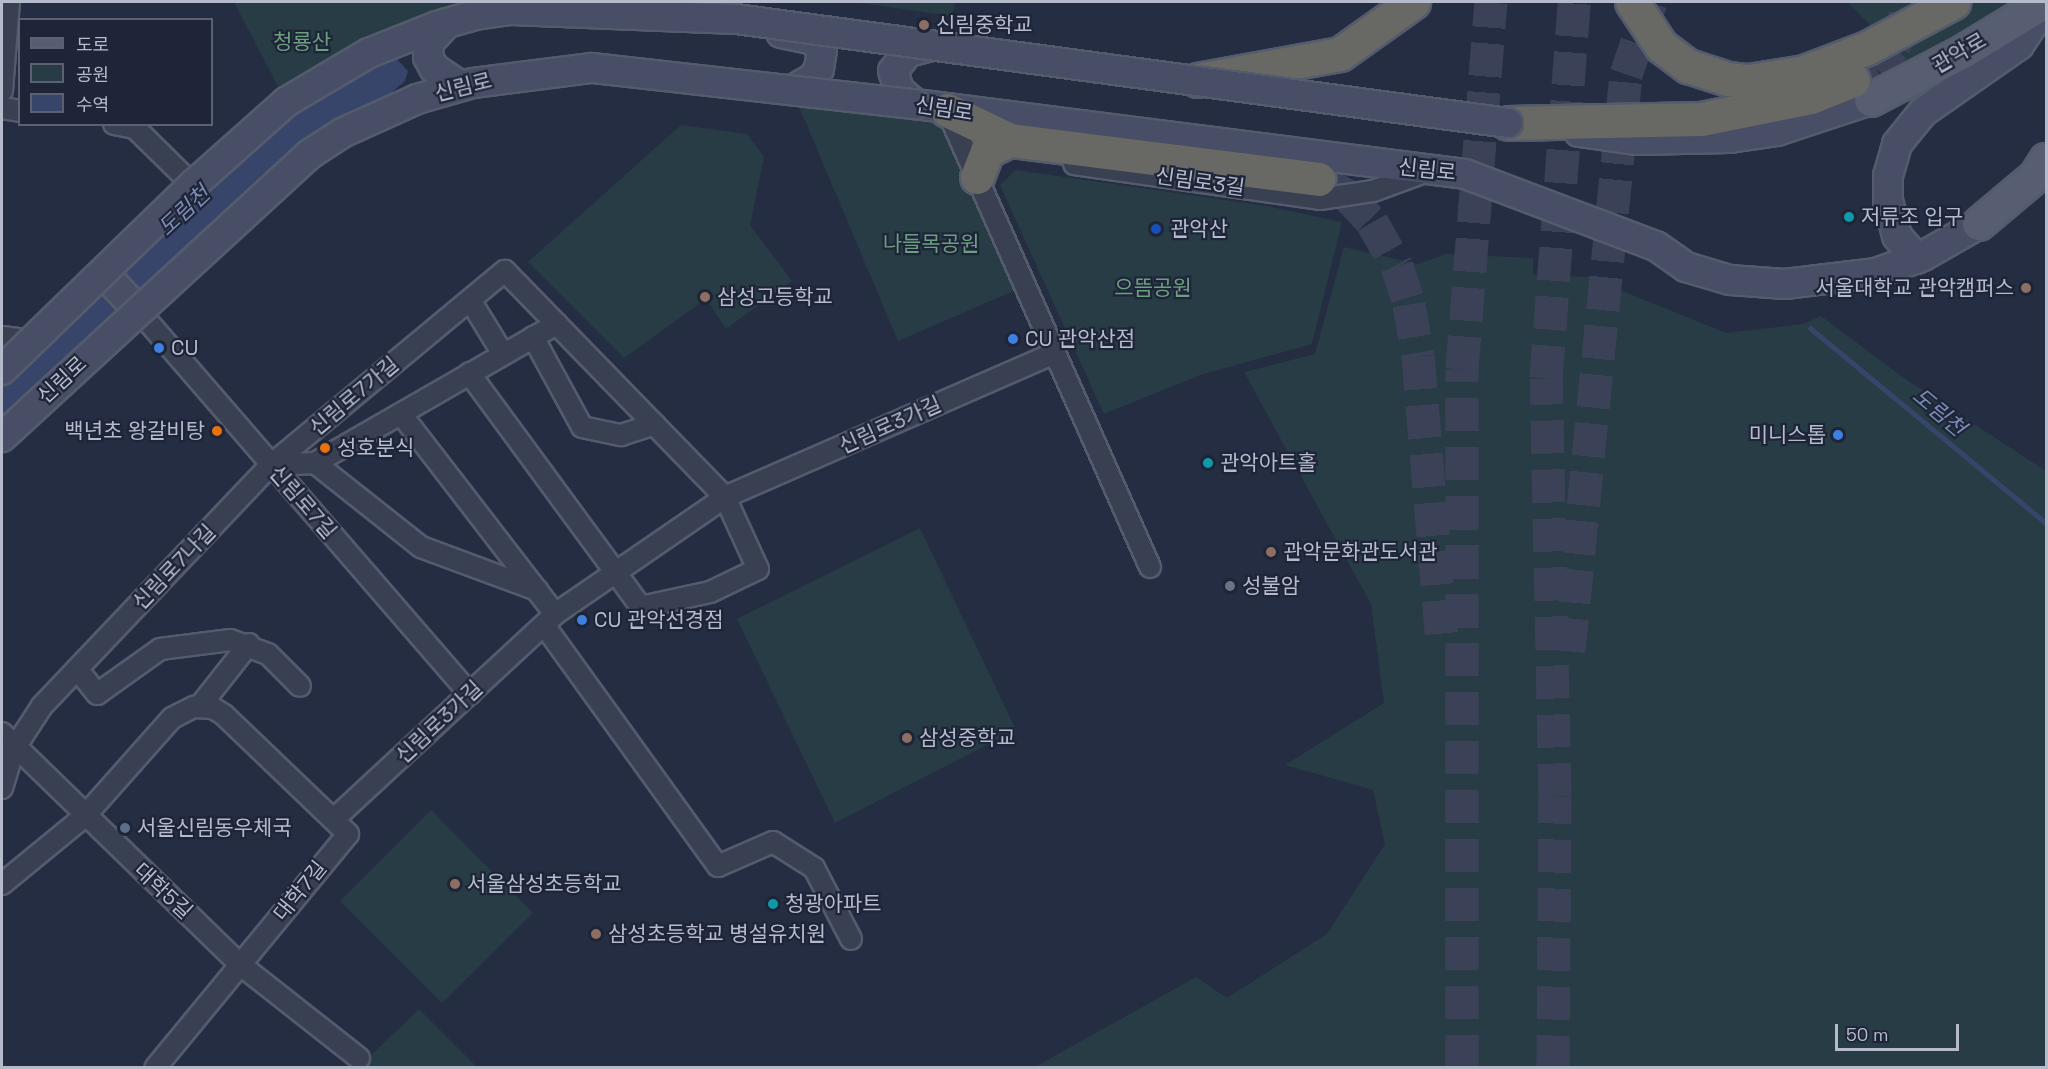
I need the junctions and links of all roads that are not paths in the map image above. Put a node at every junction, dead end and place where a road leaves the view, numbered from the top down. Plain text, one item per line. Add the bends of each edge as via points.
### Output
1 (9, 2) edge
2 (1413, 2) edge
3 (1632, 2) edge
4 (1953, 2) edge
5 (2046, 3) edge
6 (447, 23) junction
7 (764, 23) junction
8 (932, 46) junction
9 (1189, 82) junction
10 (461, 86) junction
11 (792, 90) junction
12 (1862, 90) joint
13 (2, 91) edge
14 (915, 104) junction
15 (2, 108) edge
16 (947, 110) junction
17 (18, 111) edge
18 (1508, 123) joint
19 (124, 126) edge
20 (1010, 140) junction
21 (2046, 147) edge
22 (2041, 168) edge
23 (1429, 170) junction
24 (977, 177) junction
25 (1319, 179) tunnel mouth
26 (193, 185) junction
27 (1979, 224) joint
28 (1917, 259) junction
29 (104, 273) junction
30 (470, 300) junction
31 (138, 309) junction
32 (557, 324) junction
33 (2, 337) edge
34 (533, 337) junction
35 (33, 341) junction
36 (1055, 352) junction
37 (503, 354) junction
38 (2, 370) edge
39 (469, 373) junction
40 (401, 414) junction
41 (654, 424) junction
42 (2, 437) edge
43 (315, 463) junction
44 (271, 465) junction
45 (725, 497) junction
46 (1150, 567) dead end
47 (614, 573) junction
48 (537, 590) junction
49 (550, 619) junction
50 (249, 644) junction
51 (77, 669) junction
52 (300, 686) dead end
53 (470, 694) junction
54 (201, 706) junction
55 (2, 733) edge
56 (14, 749) junction
57 (2, 788) edge
58 (84, 817) junction
59 (334, 819) junction
60 (2, 884) edge
61 (851, 939) dead end
62 (242, 966) junction
63 (359, 1058) dead end
64 (155, 1068) edge

1 - 13 street
2 - 9 highway via 1340,54
3 - 4 highway via 1661,46 1688,66 1748,81 1804,72 1856,52
5 - 12 main road, 관악로 via 1963,52
5 - 28 main road via 2019,45 1923,112 1897,144 1888,176 1888,201 1897,236
6 - 7 main road, bridge via 511,10
6 - 10 main road, bridge via 429,42 428,57 434,69
6 - 26 main road, bridge via 369,53 312,84 286,102
7 - 8 main road, bridge
7 - 11 main road, bridge via 780,33 813,40 822,50 813,78
8 - 9 main road, bridge
8 - 14 main road, bridge via 908,52 893,71 899,90
9 - 18 main road, bridge
10 - 11 main road, 신림로, bridge via 532,73 591,68
10 - 31 main road, 신림로, bridge via 381,113 310,154
11 - 14 main road, 신림로, bridge
12 - 18 highway via 1701,119
14 - 16 main road, 신림로
15 - 17 street
16 - 20 highway
16 - 23 main road, 신림로
16 - 24 street
19 - 26 street via 135,128
20 - 24 highway via 987,151
20 - 25 highway
21 - 22 main road
22 - 27 main road
23 - 24 street, 신림로3길 via 1373,191 1320,199 1006,155 987,162
23 - 28 main road, 신림로 via 1465,174 1656,246 1686,267 1730,280 1755,284 1818,282 1876,273
24 - 36 street
26 - 29 main road, bridge
27 - 28 main road, 신림로
29 - 31 main road
29 - 35 main road, bridge
30 - 32 street, 신림로7가길 via 505,271
30 - 37 street
30 - 44 street, 신림로7가길
31 - 42 main road, 신림로, bridge
31 - 44 street, 신림로7길
32 - 34 street, 신림로7가길
32 - 41 street, 신림로7가길
33 - 35 street
34 - 37 street, 신림로7가길
34 - 41 street via 582,427 621,435
35 - 38 main road, bridge
36 - 45 street, 신림로3가길
36 - 46 street
37 - 39 street, 신림로7가길
39 - 40 street, 신림로7가길
39 - 47 street
40 - 43 street, 신림로7가길
40 - 48 street
41 - 45 street, 신림로7가길
43 - 44 street, 신림로7가길
43 - 48 street, 신림로7가길 via 421,547
44 - 51 street, 신림로7나길
44 - 53 street, 신림로7길
45 - 47 street, 신림로3가길
45 - 47 street via 758,569 710,592 641,608
47 - 49 street, 신림로3가길
48 - 49 street
49 - 53 street, 신림로3가길
49 - 61 street via 718,866 773,842 814,868
50 - 51 street via 230,640 160,649 98,694
50 - 52 street via 268,654
50 - 54 street
51 - 56 street, 신림로7나길 via 42,706
53 - 59 street, 신림로3가길
54 - 58 street via 188,708 172,718
54 - 59 street via 224,715
55 - 56 street
56 - 57 street, 신림로7나길
56 - 58 street
58 - 60 street
58 - 62 street, 대학5길
59 - 62 street, 대학7길 via 348,834 299,889
62 - 63 street
62 - 64 street, 대학7길

